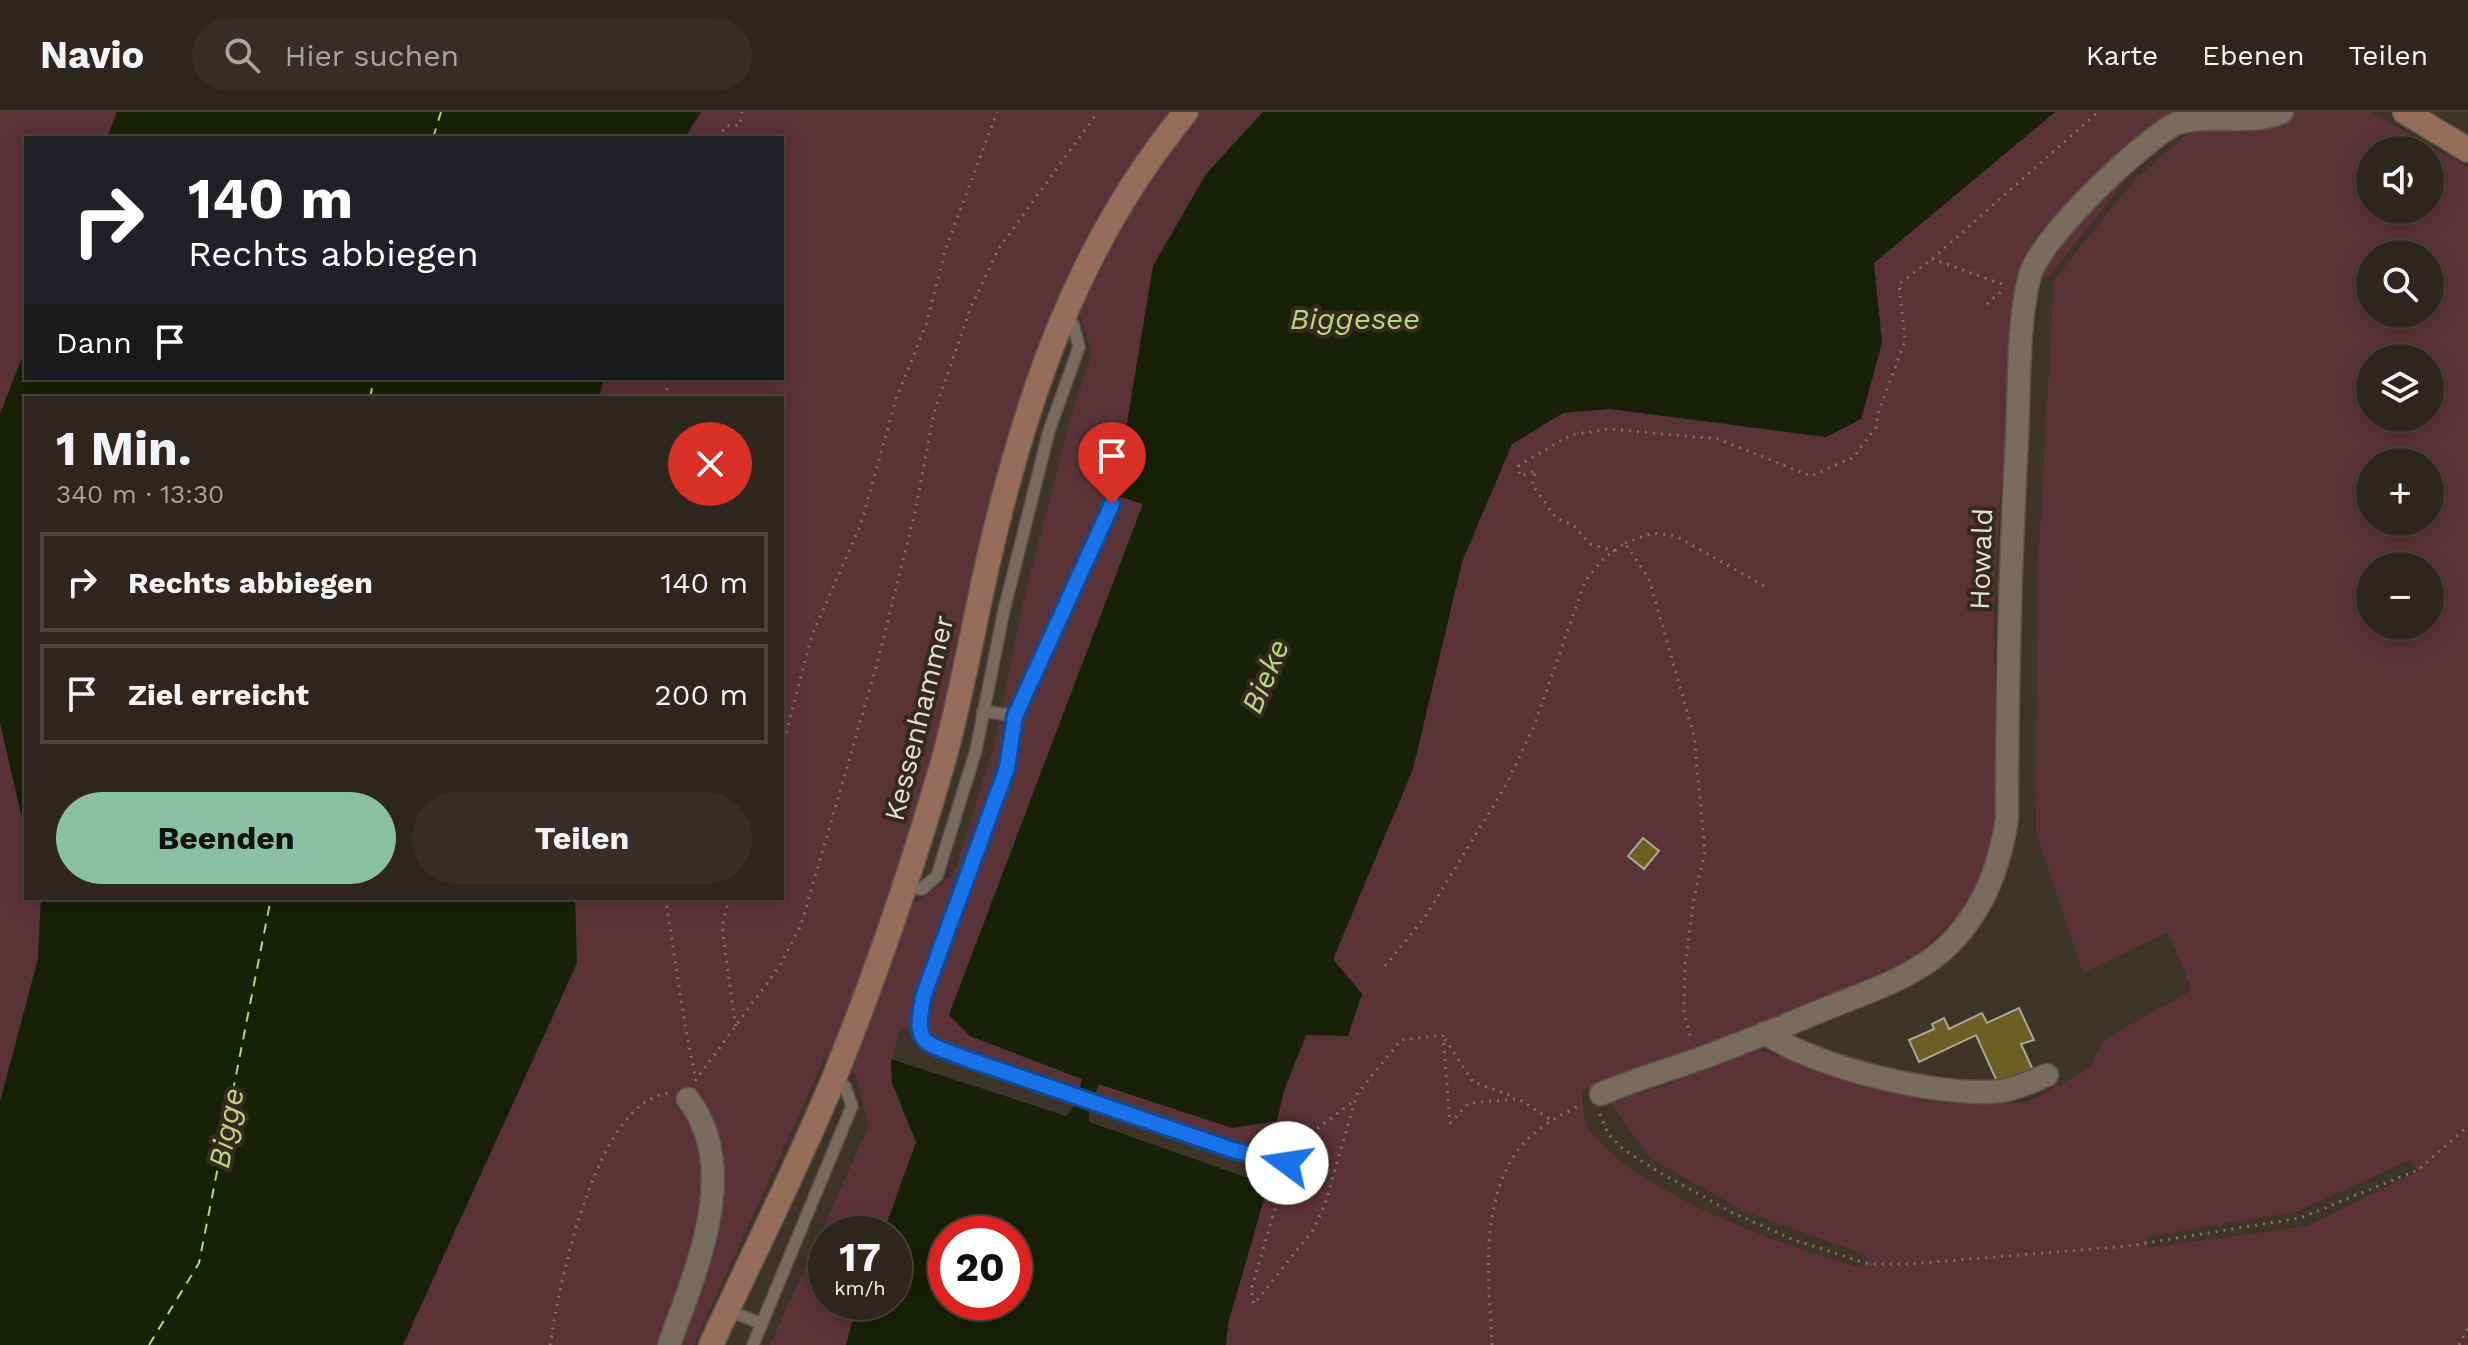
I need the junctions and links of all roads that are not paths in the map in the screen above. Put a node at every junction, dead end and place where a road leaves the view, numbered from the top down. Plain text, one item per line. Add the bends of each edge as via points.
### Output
1 (1186, 112) edge
2 (2282, 112) edge
3 (2405, 112) edge
4 (2468, 150) edge
5 (1064, 316) junction
6 (1112, 504) dead end
7 (983, 711) junction
8 (1015, 716) junction
9 (903, 888) junction
10 (1765, 1033) junction
11 (2047, 1075) dead end
12 (833, 1081) junction
13 (692, 1089) road end
14 (1601, 1094) road end
15 (1287, 1163) road end
16 (727, 1310) junction
17 (760, 1323) junction
18 (669, 1345) edge
19 (711, 1345) edge
20 (753, 1345) edge

1 - 5 main road, Kessenhammer via 1124,195
2 - 10 street, Howald via 2256,118 2196,117 2175,125 2077,210 2034,265 2020,366 2009,587 2007,819 1992,881 1957,936 1932,960
3 - 4 main road
5 - 7 lane via 1073,324 1079,347 1049,431
5 - 9 main road, Kessenhammer via 1034,389 944,759
6 - 8 lane
7 - 8 lane
7 - 9 lane via 937,876 922,889
8 - 15 lane via 1007,768 924,994 918,1024 925,1043 1233,1150
9 - 12 main road, Kessenhammer
10 - 11 street via 1790,1050 1904,1085 1998,1091
10 - 14 street, Howald
12 - 16 main road, Kessenhammer
12 - 17 lane via 845,1086 852,1106
13 - 18 street via 712,1156 712,1190 702,1247
16 - 17 lane
16 - 19 main road, Kessenhammer
17 - 20 lane

